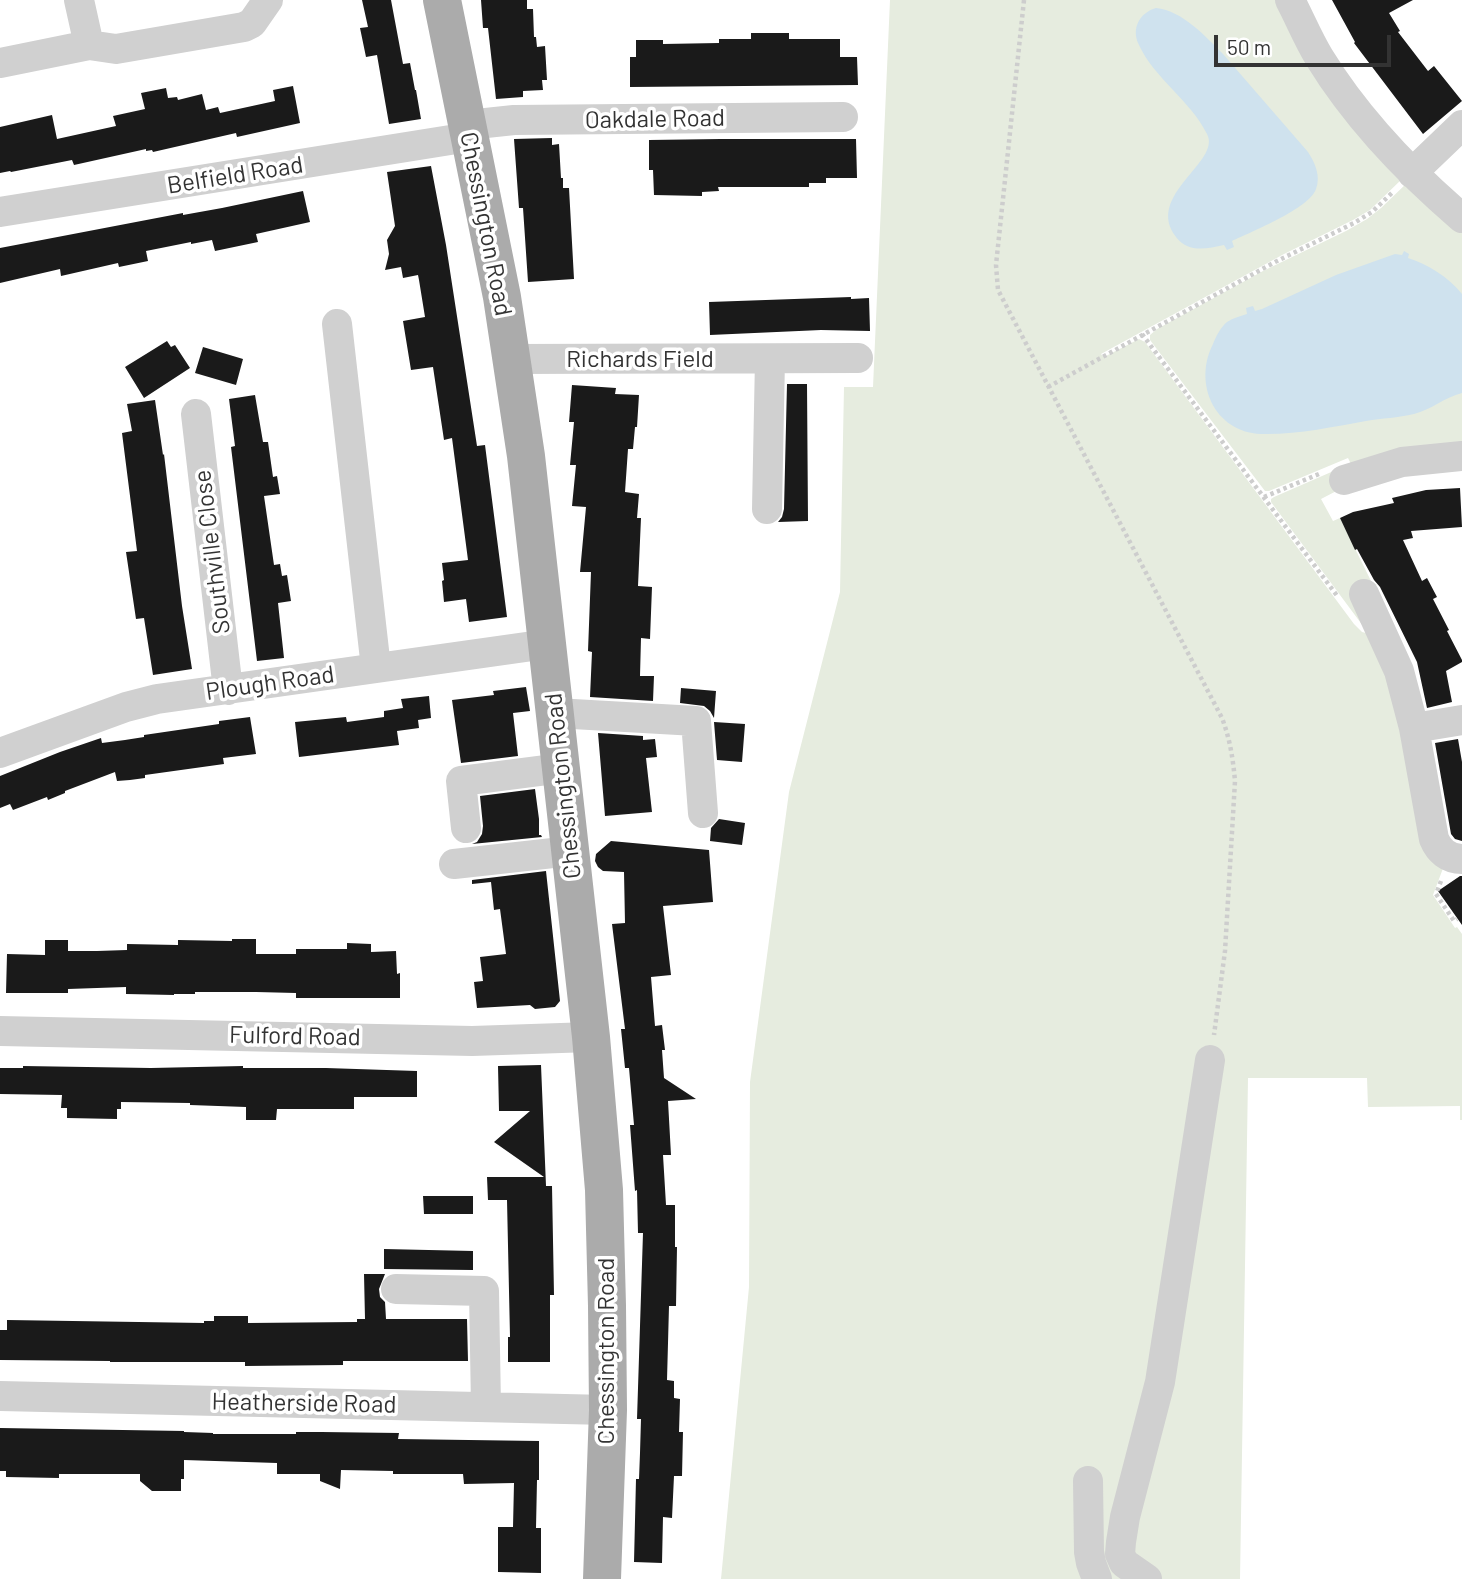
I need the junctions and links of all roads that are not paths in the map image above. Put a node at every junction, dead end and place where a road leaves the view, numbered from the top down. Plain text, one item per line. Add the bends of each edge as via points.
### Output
1 (79, 0) edge
2 (268, 0) edge
3 (442, 0) edge
4 (1290, 0) edge
5 (89, 46) junction
6 (0, 63) edge
7 (843, 117) dead end
8 (1462, 125) edge
9 (468, 131) junction
10 (1412, 173) junction
11 (0, 212) edge
12 (1462, 218) edge
13 (337, 324) dead end
14 (858, 358) dead end
15 (511, 359) junction
16 (769, 359) junction
17 (196, 414) dead end
18 (1462, 456) edge
19 (1349, 478) road end
20 (767, 509) dead end
21 (1352, 598) road end
22 (547, 644) junction
23 (376, 668) junction
24 (228, 690) junction
25 (555, 713) junction
26 (1462, 720) edge
27 (1414, 728) junction
28 (0, 754) edge
29 (562, 768) junction
30 (703, 813) dead end
31 (466, 828) dead end
32 (571, 851) junction
33 (1456, 858) edge
34 (454, 864) dead end
35 (0, 1031) edge
36 (591, 1037) junction
37 (1210, 1060) road end
38 (396, 1289) dead end
39 (0, 1396) edge
40 (486, 1407) junction
41 (608, 1410) junction
42 (1088, 1481) dead end
43 (1142, 1578) edge
44 (602, 1579) edge
45 (1097, 1579) edge

1 - 5 street
2 - 5 street via 244,27 116,49
3 - 9 main road, Chessington Road
4 - 10 street via 1330,73
5 - 6 street
7 - 9 street, Oakdale Road via 514,120
8 - 10 street
9 - 11 street, Belfield Road
9 - 15 main road, Chessington Road
10 - 12 street
13 - 23 street
14 - 16 street, Richards Field
15 - 16 street, Richards Field
15 - 22 main road, Chessington Road
16 - 20 street
17 - 24 street, Southville Close
18 - 19 street via 1402,462
21 - 27 street via 1399,671
22 - 23 street, Plough Road
22 - 25 main road, Chessington Road
23 - 24 street, Plough Road
24 - 28 street, Plough Road via 126,707
25 - 29 main road, Chessington Road
25 - 30 street via 696,721
26 - 27 street
27 - 33 street via 1434,839 1439,849
29 - 31 street via 461,780
29 - 32 main road, Chessington Road
32 - 34 street
32 - 36 main road, Chessington Road
35 - 36 street, Fulford Road via 472,1041
36 - 41 main road, Chessington Road via 604,1190
37 - 43 street via 1160,1382 1122,1529 1121,1558
38 - 40 street via 484,1291
39 - 40 street, Heatherside Road
40 - 41 street, Heatherside Road
41 - 44 main road, Chessington Road
42 - 45 street via 1089,1552

